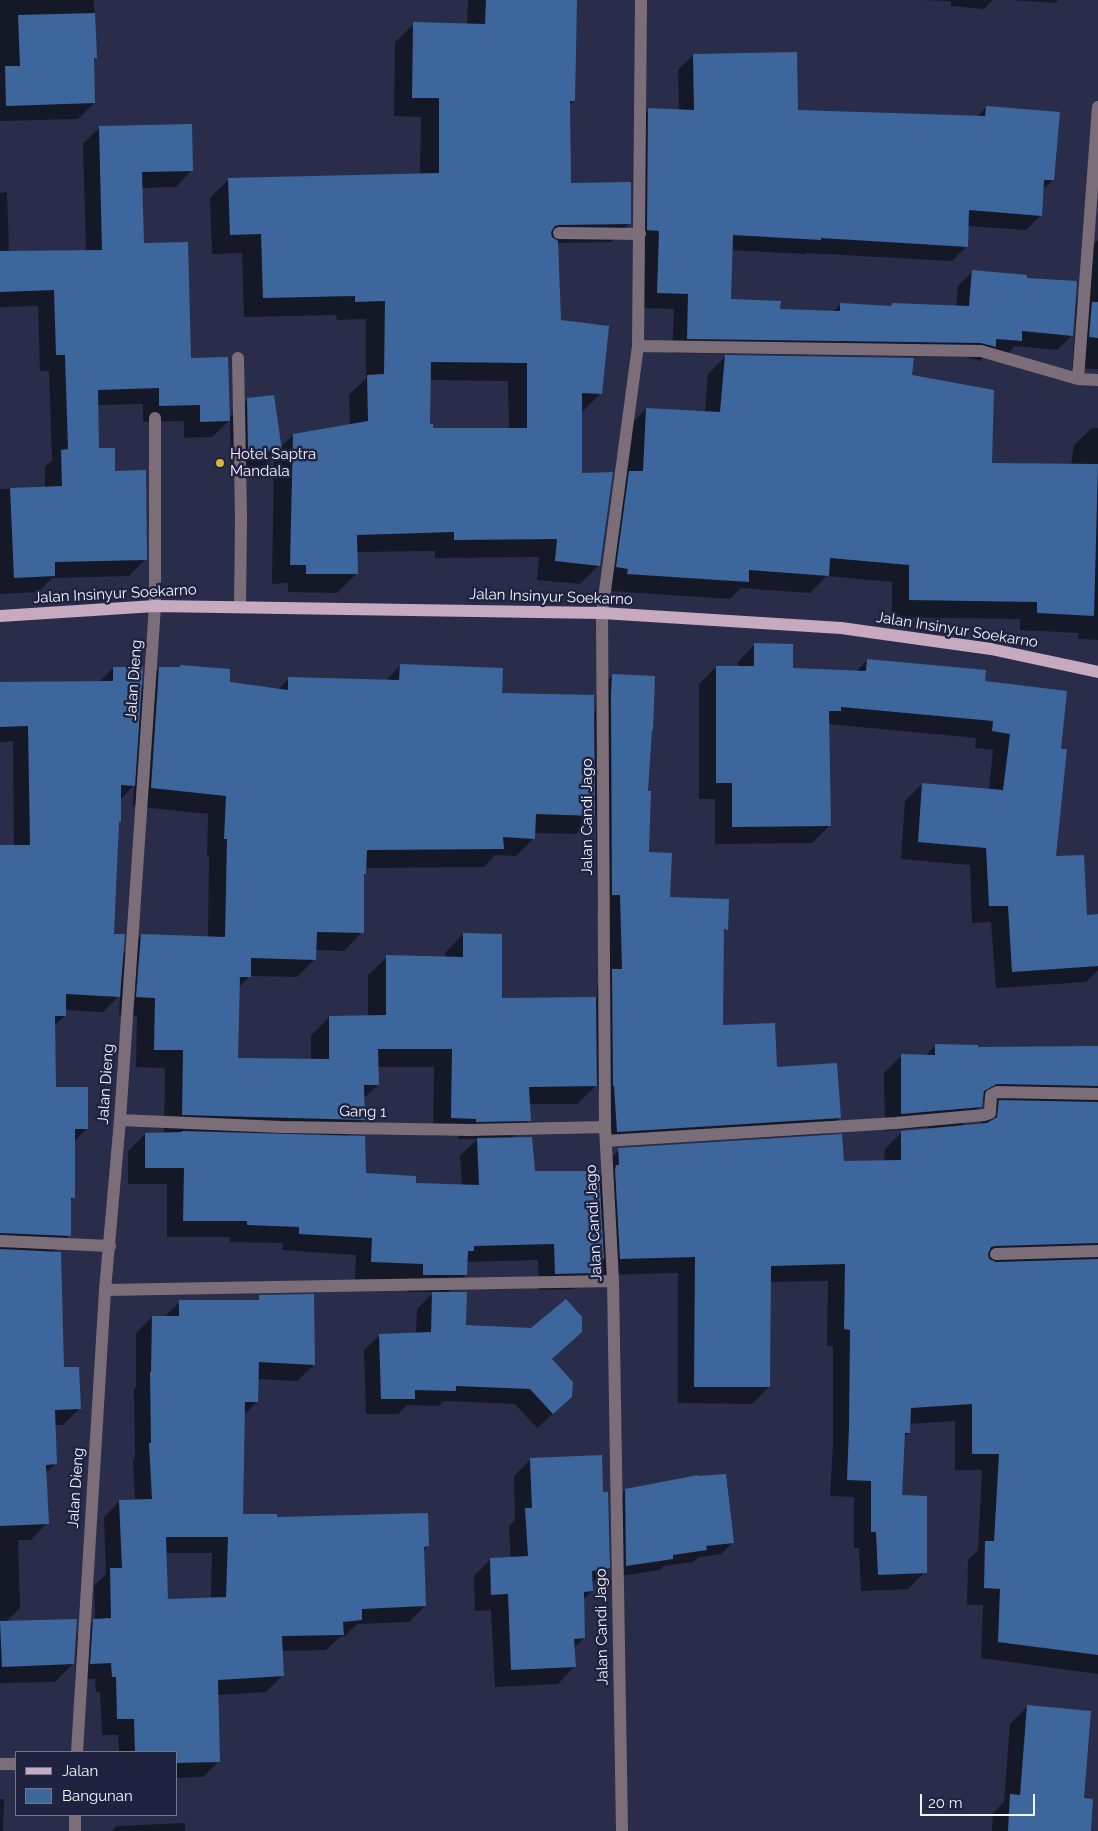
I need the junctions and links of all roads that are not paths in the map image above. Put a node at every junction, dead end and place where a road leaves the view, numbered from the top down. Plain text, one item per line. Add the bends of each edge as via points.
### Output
1 (641, 0) edge
2 (1098, 107) edge
3 (559, 233) dead end
4 (640, 234) junction
5 (638, 346) junction
6 (238, 358) dead end
7 (1078, 379) junction
8 (1098, 380) edge
9 (155, 418) dead end
10 (155, 606) junction
11 (240, 607) junction
12 (602, 613) junction
13 (0, 616) edge
14 (1098, 672) edge
15 (1098, 1094) edge
16 (120, 1120) junction
17 (605, 1127) junction
18 (606, 1141) junction
19 (0, 1241) edge
20 (110, 1246) junction
21 (1098, 1251) edge
22 (996, 1254) dead end
23 (613, 1281) junction
24 (105, 1290) junction
25 (77, 1751) edge
26 (0, 1764) edge
27 (15, 1764) edge
28 (75, 1816) edge
29 (75, 1831) edge
30 (622, 1831) edge

1 - 4 street, Jalan Candi Jago
2 - 7 street
3 - 4 street
4 - 5 street, Jalan Candi Jago
5 - 7 street via 981,351
5 - 12 street, Jalan Candi Jago
6 - 11 street
7 - 8 street
9 - 10 street, Jalan Dieng
10 - 11 main road, Jalan Insinyur Soekarno
10 - 13 main road, Jalan Insinyur Soekarno
10 - 16 street, Jalan Dieng
11 - 12 main road, Jalan Insinyur Soekarno
12 - 14 main road, Jalan Insinyur Soekarno via 841,628 991,649
12 - 17 street, Jalan Candi Jago
15 - 18 street via 997,1092 991,1095 990,1113 984,1115
16 - 17 street, Gang 1 via 460,1130
16 - 20 street, Jalan Dieng
17 - 18 street, Jalan Candi Jago
18 - 23 street, Jalan Candi Jago
19 - 20 street
20 - 24 street, Jalan Dieng
21 - 22 street
23 - 24 street
23 - 30 street, Jalan Candi Jago
24 - 25 street, Jalan Dieng
26 - 27 street
28 - 29 street

